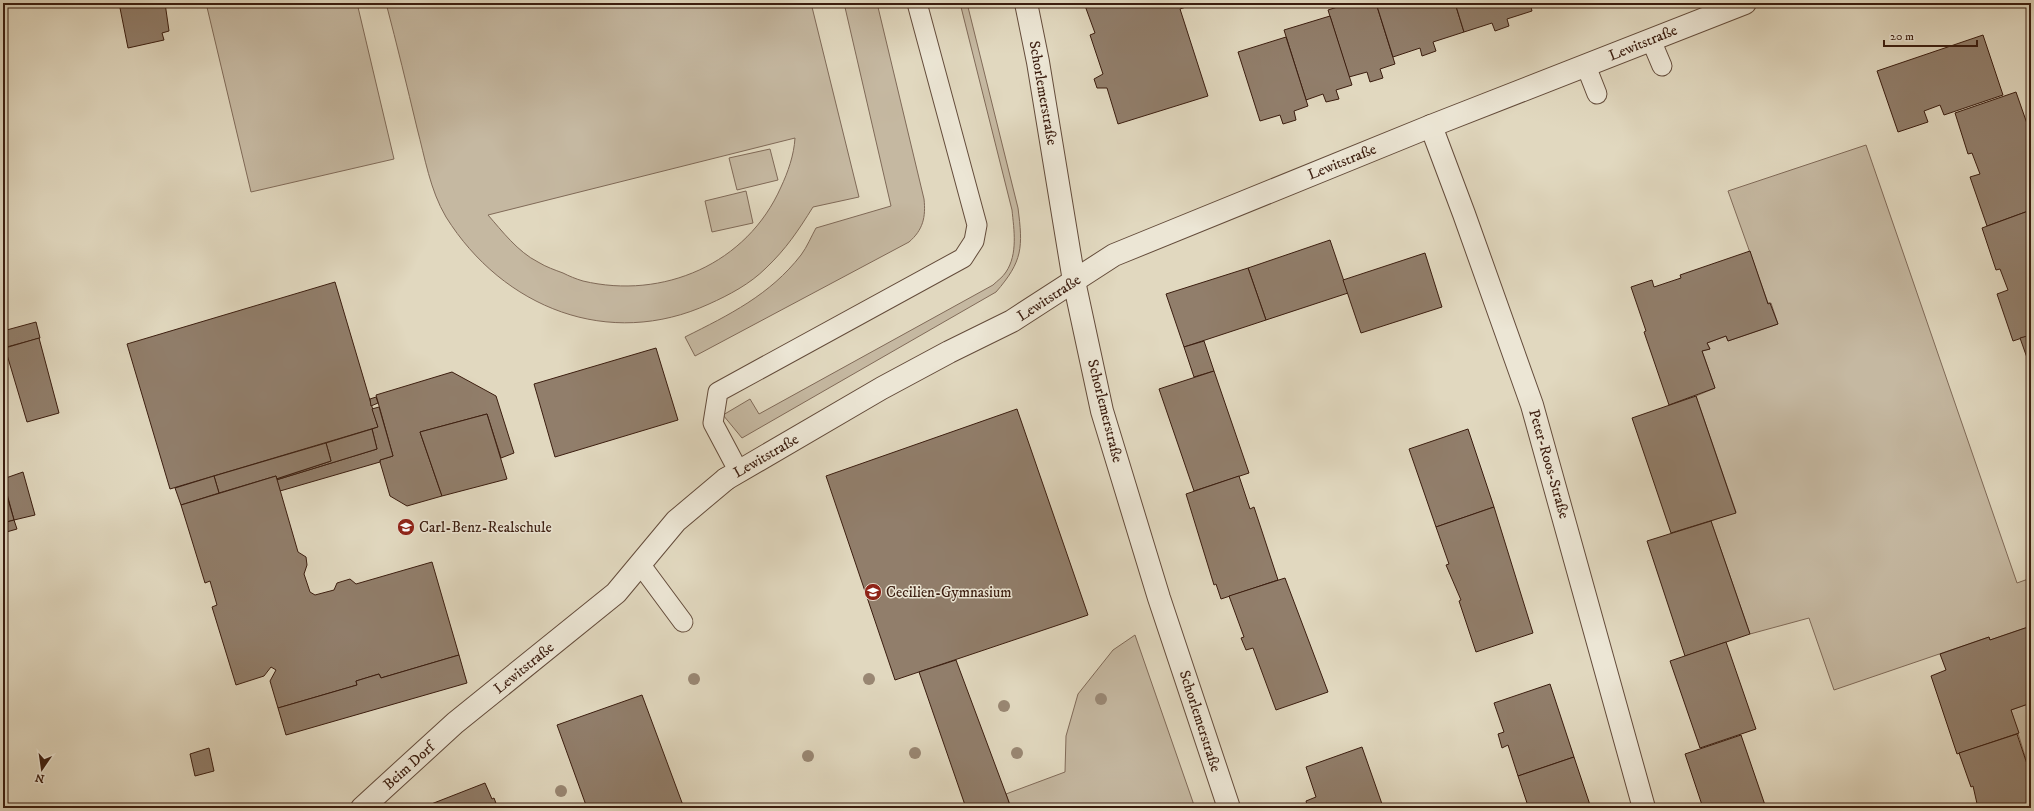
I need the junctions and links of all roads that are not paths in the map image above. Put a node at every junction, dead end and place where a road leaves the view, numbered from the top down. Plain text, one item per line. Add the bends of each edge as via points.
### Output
1 (917, 3) edge
2 (1026, 3) edge
3 (1745, 3) edge
4 (1724, 7) edge
5 (1652, 40) junction
6 (1586, 66) junction
7 (1662, 66) dead end
8 (1597, 94) dead end
9 (1431, 126) junction
10 (1074, 281) junction
11 (732, 476) junction
12 (640, 564) junction
13 (683, 622) dead end
14 (455, 723) joint
15 (362, 808) edge
16 (1229, 808) edge
17 (1644, 808) edge

1 - 11 lane via 977,225 974,241 963,258 718,392 713,423
2 - 10 street, Schorlemerstraße
3 - 4 street, Lewitstraße
4 - 5 street, Lewitstraße
5 - 6 street, Lewitstraße
5 - 7 lane
6 - 8 lane
6 - 9 street, Lewitstraße
9 - 10 street, Lewitstraße via 1114,255
9 - 17 street, Peter-Roos-Straße via 1532,405
10 - 11 street, Lewitstraße via 1012,321 888,384
10 - 16 street, Schorlemerstraße via 1102,411 1159,598
11 - 12 street, Lewitstraße via 676,521
12 - 13 lane
12 - 14 street, Lewitstraße via 616,593
14 - 15 street, Beim Dorf

